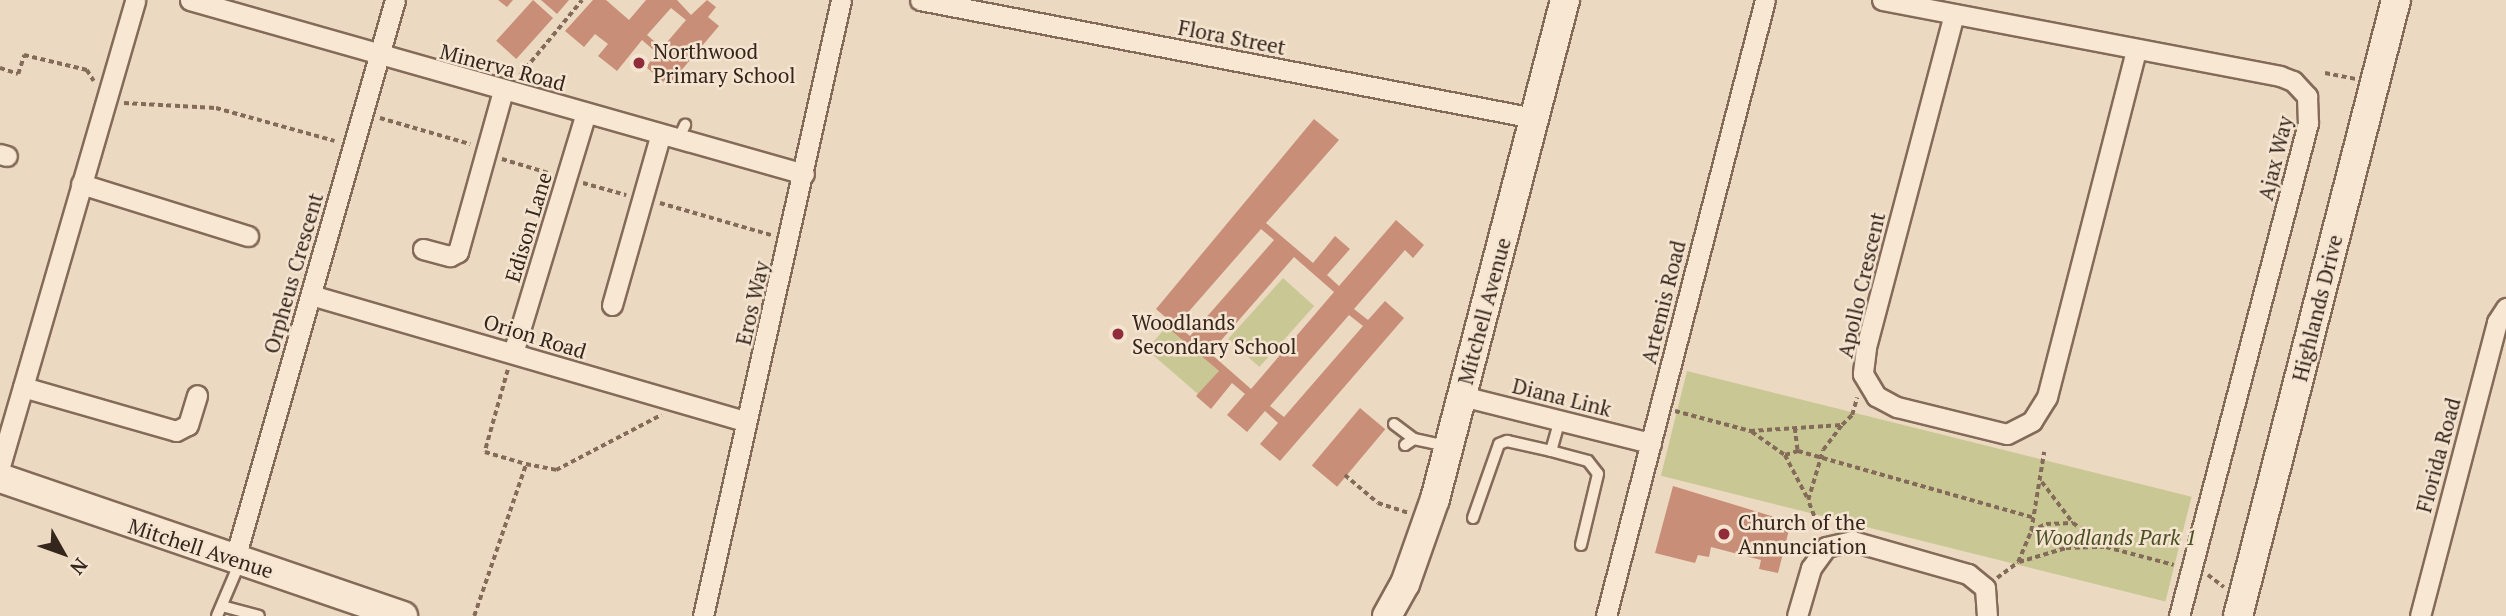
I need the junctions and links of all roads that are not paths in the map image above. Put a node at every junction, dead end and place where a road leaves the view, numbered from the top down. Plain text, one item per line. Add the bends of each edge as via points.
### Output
1 (135, 0) edge
2 (190, 0) edge
3 (395, 0) edge
4 (841, 0) edge
5 (920, 0) edge
6 (1565, 0) edge
7 (1765, 0) edge
8 (1882, 0) edge
9 (2396, 0) edge
10 (1954, 14) junction
11 (2136, 51) junction
12 (379, 56) junction
13 (509, 92) junction
14 (586, 113) junction
15 (1534, 117) junction
16 (674, 134) junction
17 (804, 174) junction
18 (81, 184) junction
19 (248, 236) dead end
20 (423, 249) dead end
21 (311, 295) junction
22 (612, 306) dead end
23 (2506, 309) edge
24 (513, 354) junction
25 (23, 387) junction
26 (197, 395) dead end
27 (1462, 396) junction
28 (1560, 420) junction
29 (746, 421) junction
30 (1394, 424) dead end
31 (1651, 443) junction
32 (1449, 446) junction
33 (1551, 451) junction
34 (0, 466) edge
35 (0, 478) edge
36 (1473, 518) dead end
37 (1581, 545) dead end
38 (238, 559) junction
39 (219, 611) edge
40 (259, 616) edge
41 (403, 616) edge
42 (703, 616) edge
43 (1387, 616) edge
44 (1606, 616) edge
45 (1797, 616) edge
46 (1987, 616) edge
47 (2179, 616) edge
48 (2238, 616) edge
49 (2420, 616) edge

1 - 18 street
2 - 12 street, Minerva Road
3 - 12 street, Orpheus Crescent
4 - 17 street, Eros Way
5 - 15 street, Flora Street
6 - 15 street, Mitchell Avenue
7 - 31 street, Artemis Road
8 - 10 street, Ajax Way
9 - 48 street, Highlands Drive
10 - 11 street, Ajax Way
10 - 11 street, Apollo Crescent via 1863,374 1876,396 1897,407 2007,434 2032,421 2047,397
11 - 47 street, Ajax Way via 2280,76 2300,87 2310,109
12 - 13 street, Minerva Road
12 - 21 street, Orpheus Crescent
13 - 14 street, Minerva Road
13 - 20 street via 458,252 450,256
14 - 16 street, Minerva Road
14 - 24 street, Edison Lane
15 - 27 street, Mitchell Avenue
16 - 17 street, Minerva Road
16 - 22 street
17 - 29 street, Eros Way
18 - 19 street
18 - 25 street
21 - 24 street, Orion Road
21 - 38 street, Orpheus Crescent
23 - 49 street, Florida Road via 2497,321
24 - 29 street, Orion Road
25 - 26 street via 176,431 188,425
25 - 34 street
27 - 28 street, Diana Link
27 - 32 street, Mitchell Avenue
28 - 31 street, Diana Link
28 - 33 lane
29 - 42 street, Eros Way
30 - 32 lane via 1410,442
31 - 44 street, Artemis Road
32 - 43 street, Mitchell Avenue via 1405,584
33 - 36 lane via 1507,440 1499,443
33 - 37 lane via 1588,461 1598,474
35 - 38 street, Mitchell Avenue
38 - 39 lane
38 - 41 street, Mitchell Avenue
39 - 40 lane
45 - 46 street via 1811,568 1826,547 1852,541 1968,574 1985,588

